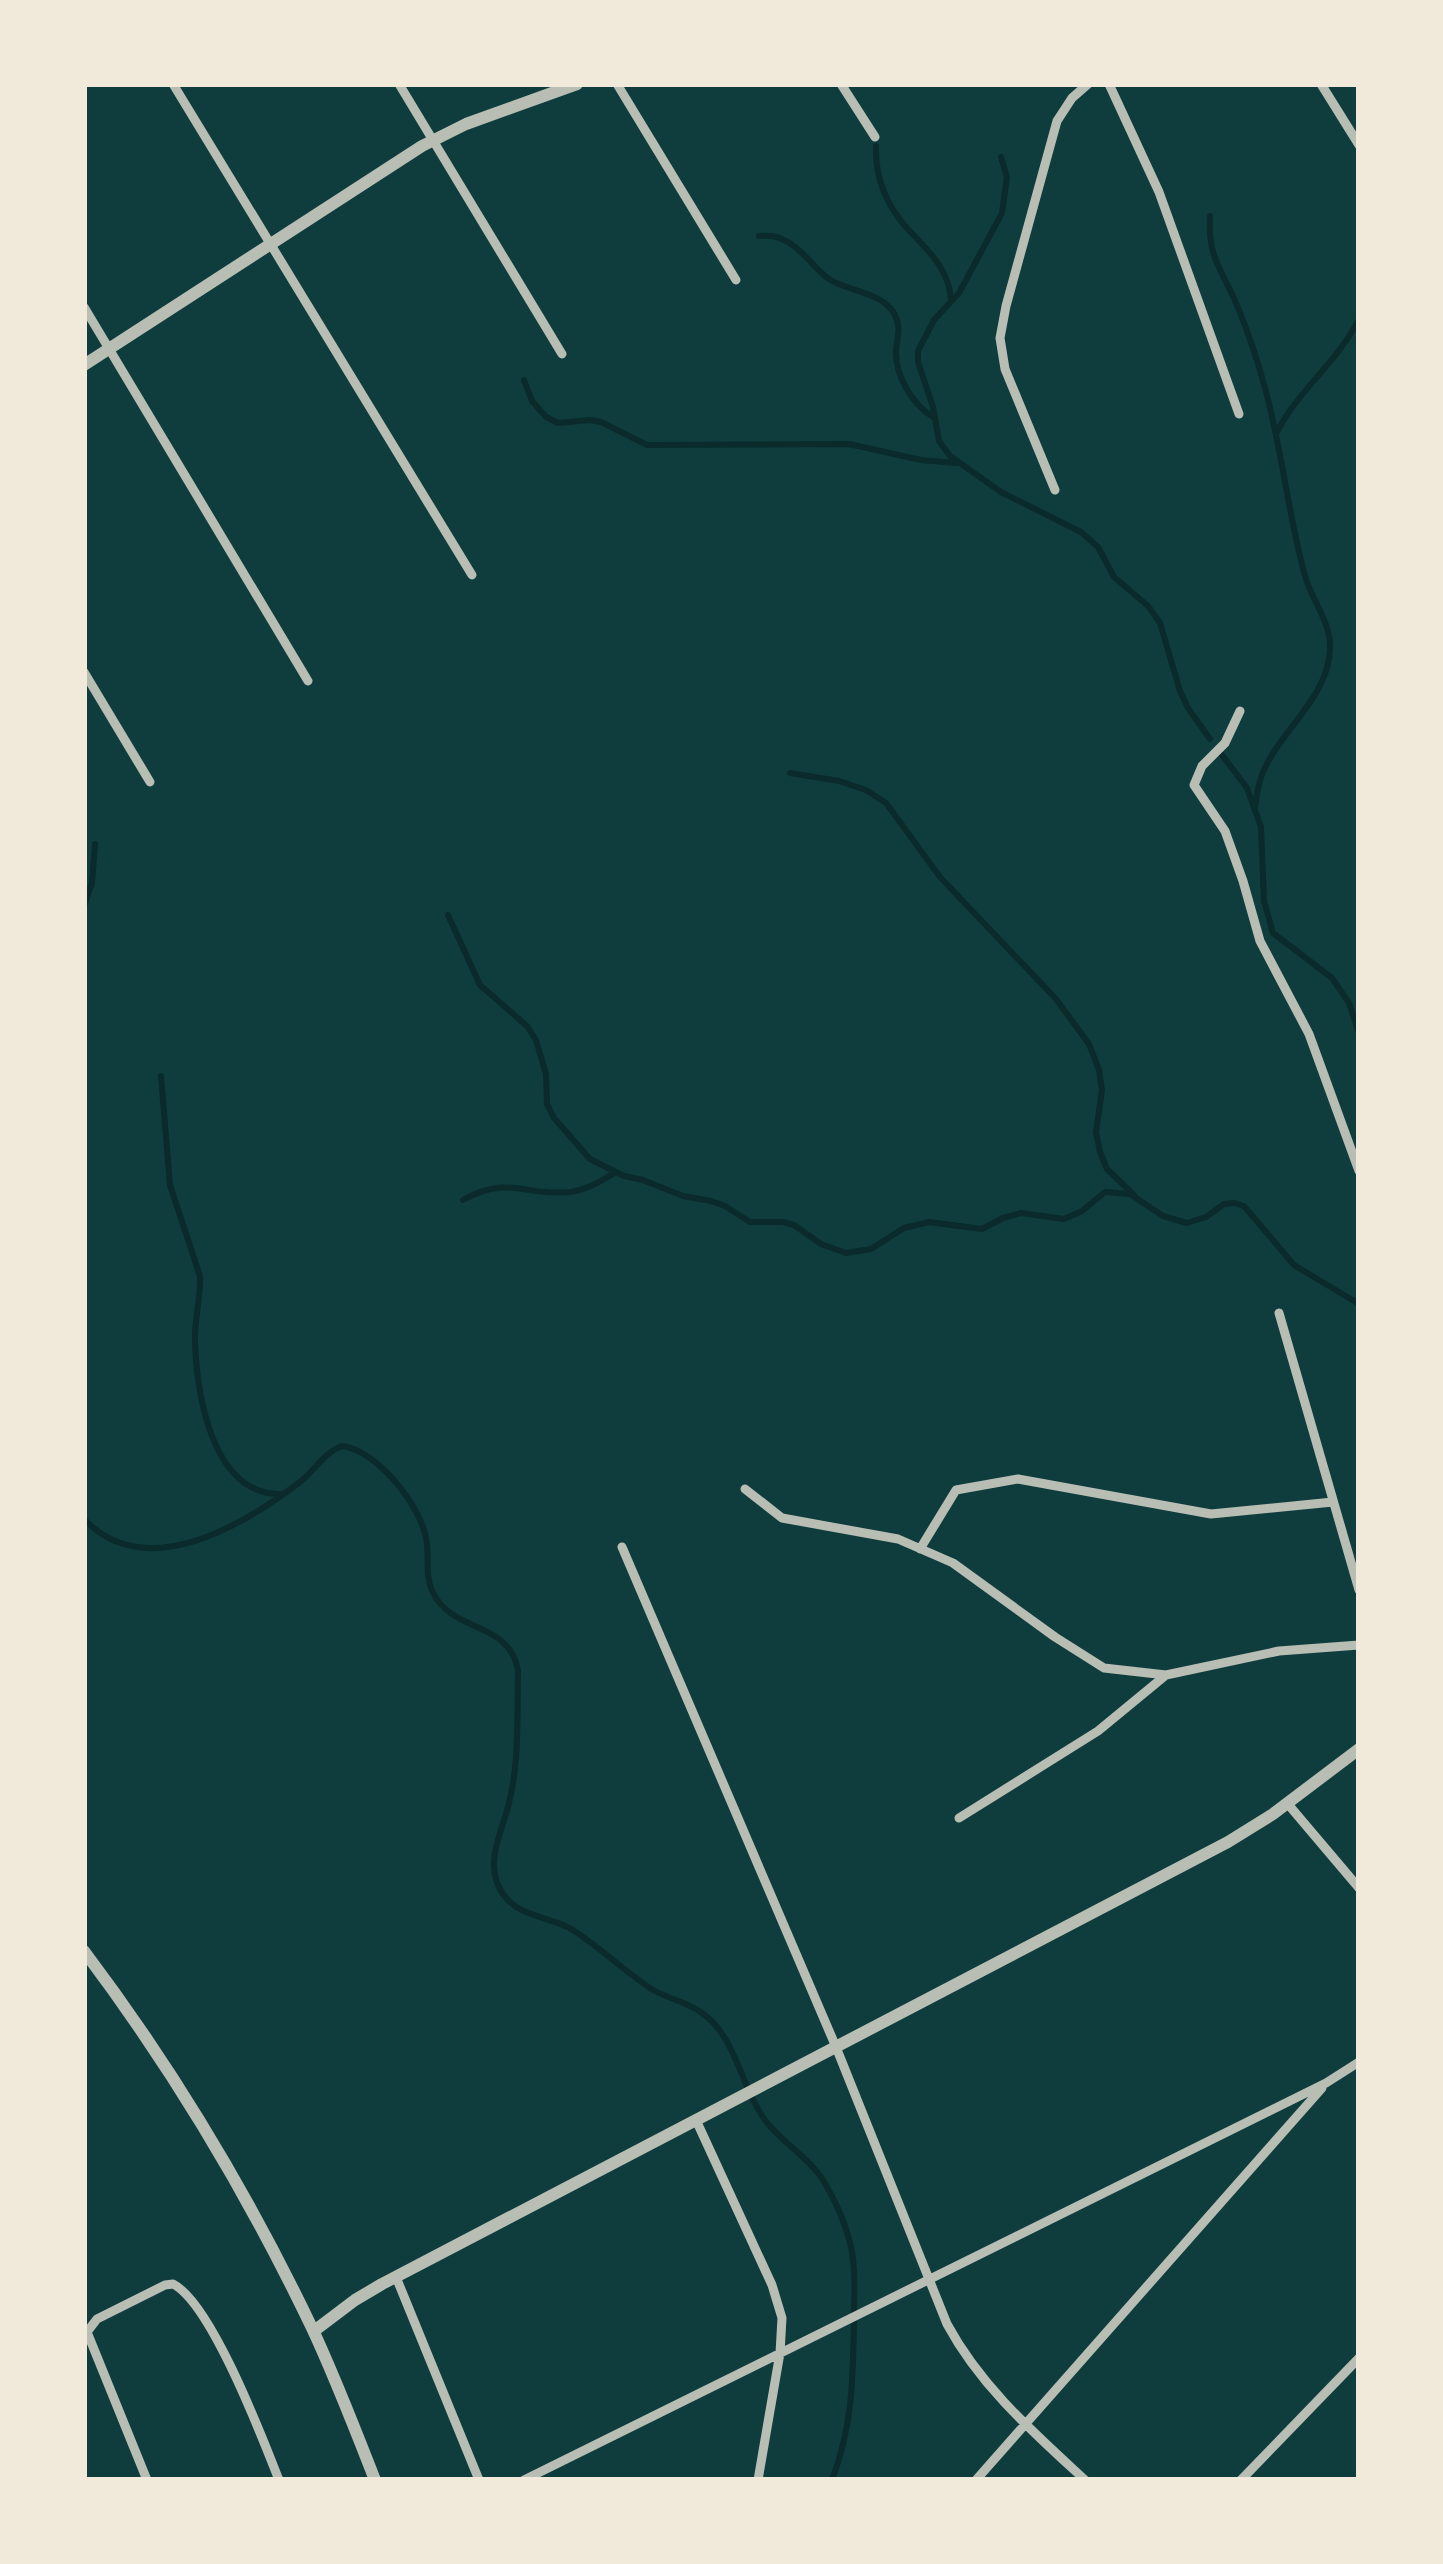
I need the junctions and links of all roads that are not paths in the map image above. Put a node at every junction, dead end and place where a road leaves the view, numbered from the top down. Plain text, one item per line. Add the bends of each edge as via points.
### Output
1 (173, 84) edge
2 (399, 84) edge
3 (577, 84) edge
4 (616, 84) edge
5 (842, 84) edge
6 (1088, 84) edge
7 (1109, 84) edge
8 (1321, 84) edge
9 (1075, 88) edge
10 (874, 137) dead end
11 (433, 140) junction
12 (1359, 145) edge
13 (270, 244) junction
14 (736, 280) dead end
15 (84, 307) edge
16 (109, 349) junction
17 (562, 354) dead end
18 (84, 365) edge
19 (1239, 414) dead end
20 (1055, 490) dead end
21 (472, 575) dead end
22 (84, 672) edge
23 (308, 681) dead end
24 (1240, 711) dead end
25 (150, 782) dead end
26 (1359, 1171) edge
27 (1279, 1313) dead end
28 (745, 1489) dead end
29 (1333, 1502) junction
30 (622, 1547) dead end
31 (920, 1549) junction
32 (1359, 1590) edge
33 (1359, 1646) edge
34 (1166, 1675) junction
35 (1359, 1749) edge
36 (1287, 1803) junction
37 (958, 1818) dead end
38 (1359, 1888) edge
39 (84, 1951) edge
40 (836, 2047) junction
41 (1359, 2062) edge
42 (1326, 2083) junction
43 (696, 2120) junction
44 (396, 2277) junction
45 (928, 2280) junction
46 (314, 2331) junction
47 (780, 2353) junction
48 (1359, 2358) edge
49 (1024, 2425) junction
50 (147, 2480) edge
51 (279, 2480) edge
52 (375, 2480) edge
53 (479, 2480) edge
54 (524, 2480) edge
55 (758, 2480) edge
56 (976, 2480) edge
57 (1085, 2480) edge
58 (1241, 2480) edge

1 - 13 street
2 - 11 street
3 - 11 street
4 - 14 street
5 - 10 street
6 - 9 street
7 - 19 street via 1159,192
8 - 12 street
9 - 20 street via 1057,121 1000,338 1005,370
11 - 13 street
11 - 17 street
13 - 16 street
13 - 21 street
15 - 16 street
16 - 18 street
16 - 23 street
22 - 25 street
24 - 26 street via 1194,785 1225,831 1260,941 1309,1034
27 - 29 street
28 - 31 street via 782,1518
29 - 31 street via 1211,1514 1018,1479 956,1490
29 - 32 street
30 - 40 street
31 - 34 street via 953,1563 1104,1668
33 - 34 street via 1280,1651
34 - 37 street via 1098,1731
35 - 36 street
36 - 38 street
36 - 40 street via 1213,1850
39 - 46 street via 220,2153
40 - 43 street
40 - 45 street
41 - 42 street
42 - 45 street
42 - 49 street
43 - 44 street
43 - 47 street via 778,2301
44 - 46 street
44 - 53 street
45 - 47 street
45 - 49 street via 959,2346
46 - 52 street
47 - 54 street
47 - 55 street
48 - 58 street
49 - 56 street
49 - 57 street
50 - 51 street via 88,2327 165,2285 190,2297 239,2382

